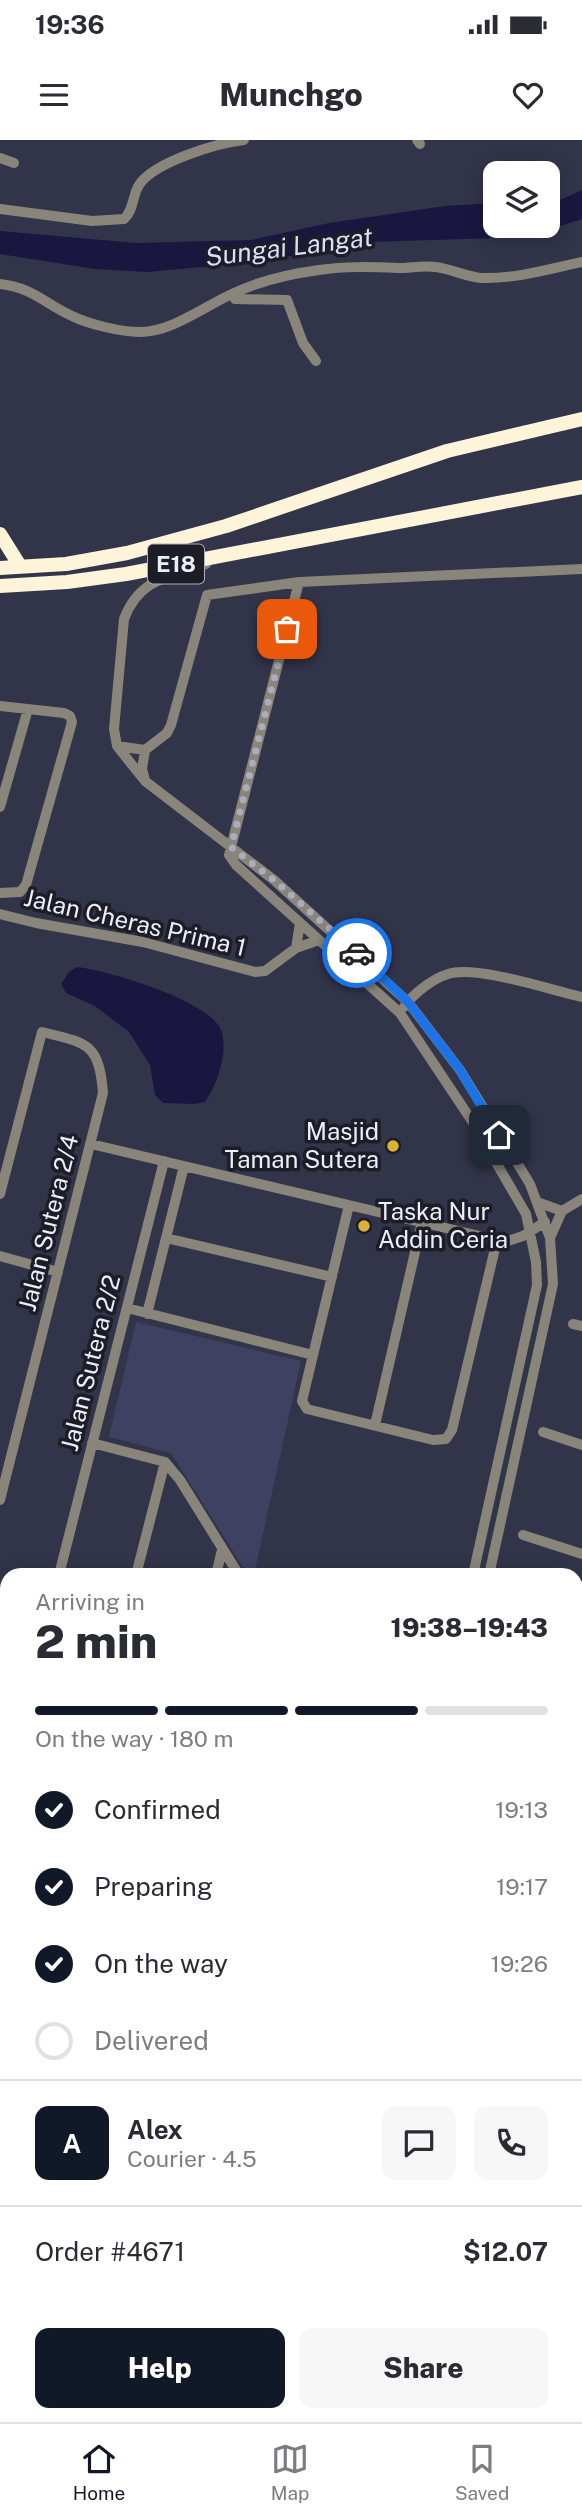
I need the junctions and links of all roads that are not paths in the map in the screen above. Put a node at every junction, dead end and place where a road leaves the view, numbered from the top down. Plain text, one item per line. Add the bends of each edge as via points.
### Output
1 (244, 140) edge
2 (0, 158) edge
3 (14, 163) dead end
4 (0, 209) edge
5 (582, 262) edge
6 (0, 284) edge
7 (235, 299) dead end
8 (316, 361) dead end
9 (582, 419) edge
10 (582, 487) edge
11 (0, 534) edge
12 (253, 548) junction
13 (20, 566) junction
14 (0, 568) edge
15 (582, 569) edge
16 (299, 582) junction
17 (0, 586) edge
18 (0, 705) edge
19 (28, 709) junction
20 (117, 746) junction
21 (145, 750) junction
22 (145, 780) junction
23 (0, 807) edge
24 (231, 847) junction
25 (0, 893) edge
26 (0, 914) edge
27 (300, 923) junction
28 (319, 940) junction
29 (296, 948) junction
30 (582, 997) edge
31 (408, 1002) junction
32 (400, 1013) junction
33 (90, 1144) junction
34 (164, 1161) junction
35 (184, 1166) junction
36 (0, 1194) edge
37 (582, 1199) edge
38 (537, 1202) junction
39 (349, 1205) junction
40 (562, 1211) junction
41 (422, 1222) junction
42 (545, 1222) junction
43 (530, 1232) junction
44 (166, 1238) junction
45 (550, 1238) junction
46 (497, 1240) junction
47 (0, 1256) edge
48 (58, 1272) junction
49 (332, 1277) junction
50 (127, 1308) junction
51 (147, 1314) junction
52 (313, 1355) junction
53 (374, 1426) junction
54 (543, 1432) dead end
55 (92, 1443) junction
56 (582, 1445) edge
57 (165, 1462) junction
58 (0, 1500) edge
59 (523, 1535) dead end
60 (222, 1550) junction
61 (582, 1554) edge
62 (61, 1568) edge
63 (138, 1568) edge
64 (218, 1568) edge
65 (234, 1568) edge
66 (475, 1568) edge
67 (491, 1568) edge

1 - 4 street via 180,158 145,177 124,219 92,221
2 - 3 street
5 - 6 street via 482,278 425,266 321,270 256,284 164,327 139,332 78,319 34,292
7 - 8 street via 287,300 299,335
9 - 13 highway, E18 via 447,452 226,526 127,553 66,564
10 - 12 highway, E18
11 - 13 highway
12 - 17 highway, E18 via 99,579
12 - 20 street via 144,587 130,602 122,632 114,729
13 - 14 highway, E18
15 - 16 street
16 - 21 street via 207,595 171,725
16 - 24 street
18 - 19 street
19 - 23 street
19 - 25 street via 64,713 72,722 26,885 20,892
20 - 21 street
20 - 22 street
21 - 22 street
22 - 24 street
24 - 27 street via 230,860
24 - 31 street
26 - 29 street, Jalan Cheras Prima 1 via 143,942 255,972 265,971
27 - 28 street
27 - 29 street
28 - 29 street, Jalan Cheras Prima 1
28 - 32 street
30 - 31 street via 463,972 435,979
31 - 32 street
31 - 38 street via 460,1070
32 - 43 street via 490,1149 526,1214
33 - 34 street
33 - 36 street, Jalan Sutera 2/4 via 103,1093 97,1057 77,1041 42,1032
33 - 48 street, Jalan Sutera 2/4
34 - 35 street
34 - 50 street, Jalan Sutera 2/2
35 - 39 street
35 - 44 street
37 - 40 street
38 - 40 street
38 - 42 street
39 - 41 street
39 - 49 street
40 - 45 street
41 - 46 street
41 - 53 street
42 - 43 street
42 - 45 street
43 - 46 street via 513,1241
43 - 66 street via 537,1285
44 - 49 street
44 - 51 street
45 - 67 street via 553,1284
46 - 53 street via 452,1430 446,1439 433,1440
47 - 48 street
48 - 58 street, Jalan Sutera 2/4
49 - 52 street
50 - 51 street
50 - 55 street, Jalan Sutera 2/2
51 - 52 street
52 - 53 street via 302,1401 307,1409
54 - 56 street
55 - 57 street
55 - 62 street, Jalan Sutera 2/2
57 - 60 street
57 - 63 street
59 - 61 street
60 - 64 street
60 - 65 street

